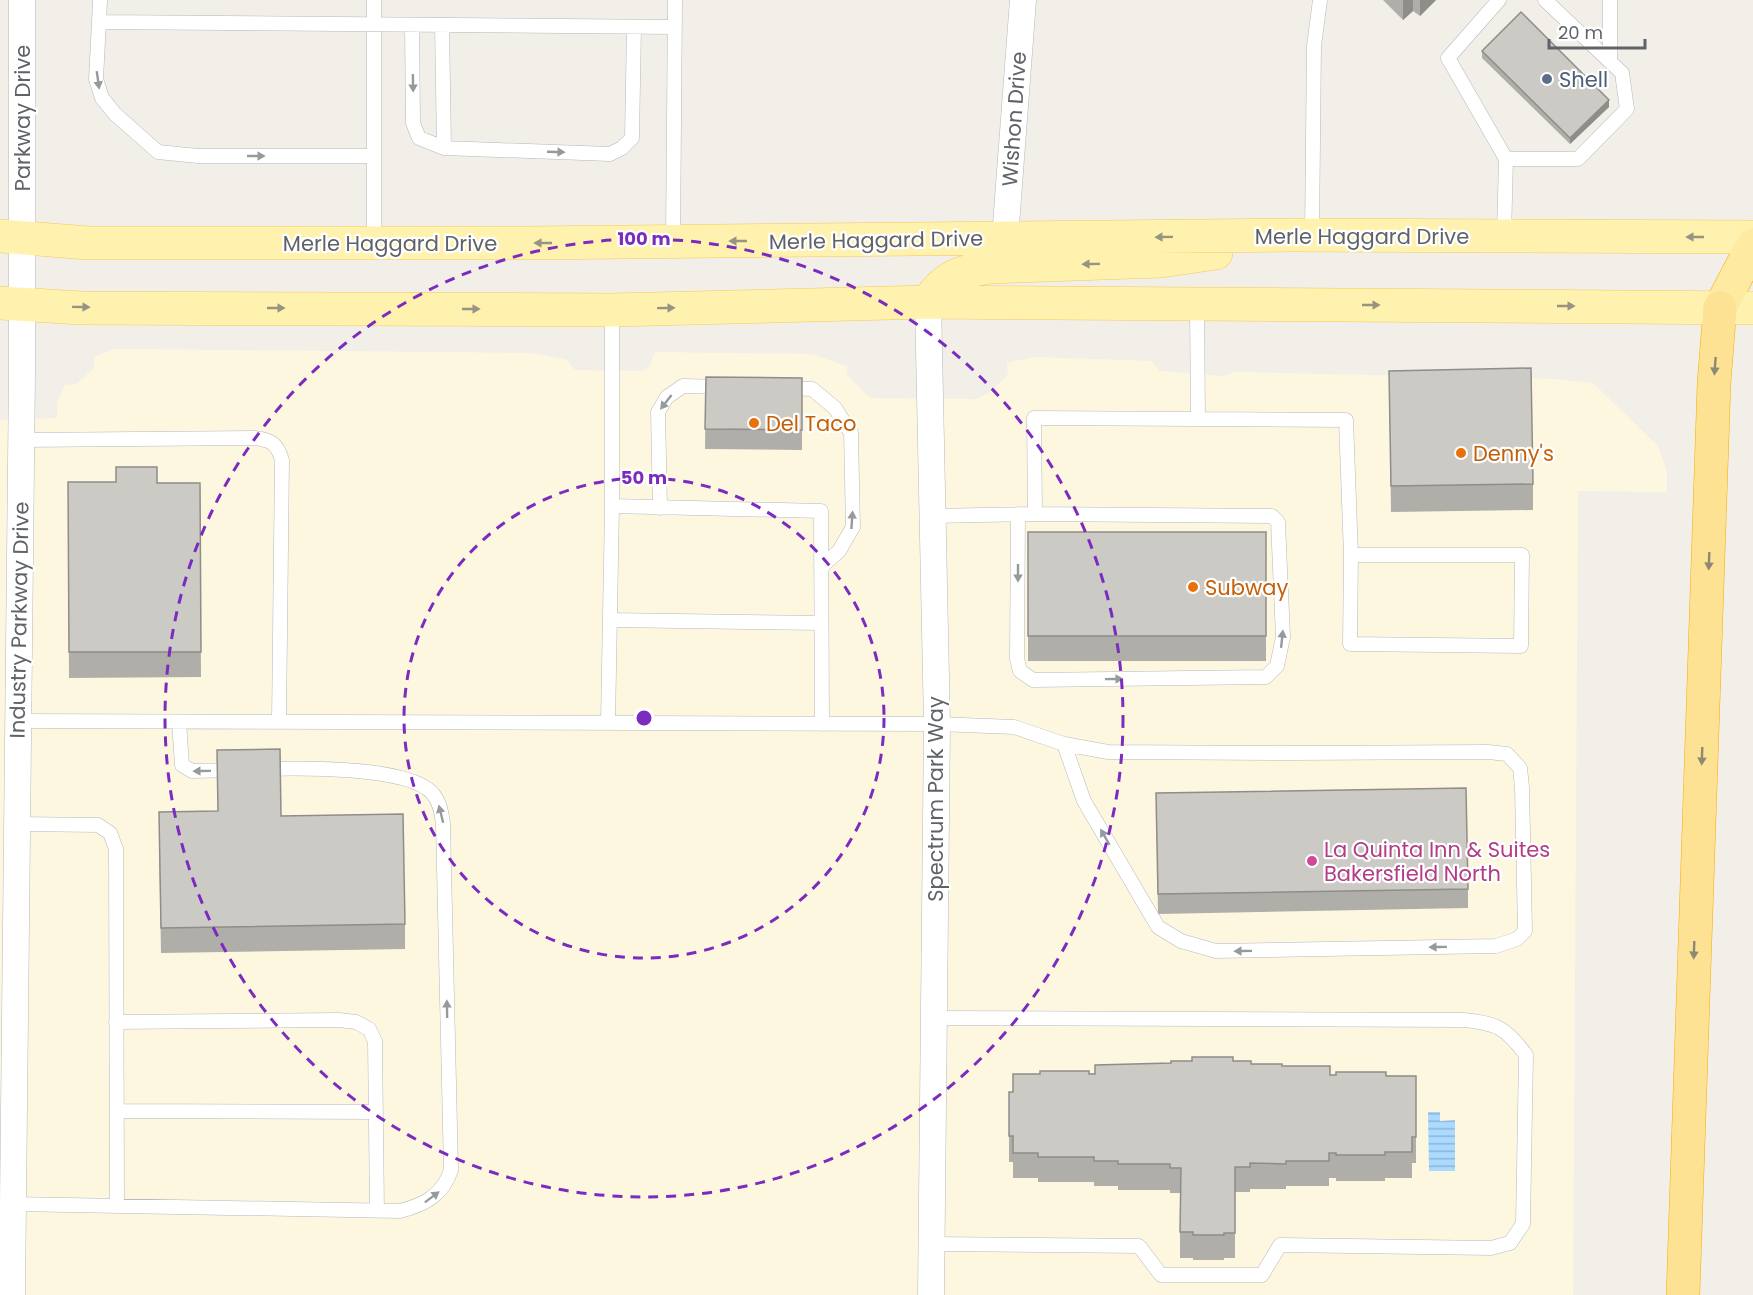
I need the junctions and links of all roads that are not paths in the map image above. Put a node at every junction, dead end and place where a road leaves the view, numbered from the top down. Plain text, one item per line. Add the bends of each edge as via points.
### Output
1 (22, 0) edge
2 (100, 0) edge
3 (374, 0) edge
4 (675, 0) edge
5 (1023, 0) edge
6 (1320, 0) edge
7 (1499, 0) edge
8 (1545, 0) edge
9 (1610, 0) edge
10 (99, 22) junction
11 (374, 25) junction
12 (412, 25) junction
13 (442, 25) junction
14 (634, 27) junction
15 (675, 27) junction
16 (1610, 61) junction
17 (444, 148) junction
18 (374, 156) junction
19 (1506, 159) junction
20 (1303, 235) junction
21 (12, 236) edge
22 (1504, 236) junction
23 (1753, 237) edge
24 (1005, 238) junction
25 (374, 242) junction
26 (673, 242) junction
27 (1753, 245) edge
28 (928, 302) junction
29 (11, 304) edge
30 (1197, 304) junction
31 (1720, 308) junction
32 (1753, 308) edge
33 (612, 310) junction
34 (742, 387) edge
35 (777, 388) edge
36 (1198, 419) junction
37 (21, 440) junction
38 (612, 506) junction
39 (660, 508) junction
40 (1018, 514) junction
41 (1035, 514) junction
42 (933, 516) junction
43 (1351, 555) junction
44 (821, 567) junction
45 (610, 620) junction
46 (821, 623) junction
47 (12, 716) edge
48 (179, 722) junction
49 (279, 722) junction
50 (608, 723) junction
51 (822, 724) junction
52 (936, 724) junction
53 (1064, 744) junction
54 (17, 824) junction
55 (934, 1018) junction
56 (116, 1022) junction
57 (117, 1111) junction
58 (376, 1112) junction
59 (13, 1204) junction
60 (117, 1206) junction
61 (377, 1210) junction
62 (932, 1244) junction
63 (12, 1295) edge
64 (931, 1295) edge
65 (1683, 1295) edge

1 - 21 street, Parkway Drive
2 - 10 lane
3 - 11 lane
4 - 15 lane
5 - 24 street, Wishon Drive
6 - 20 lane
7 - 19 lane via 1448,58
8 - 16 lane
9 - 16 lane
10 - 11 lane
10 -> 18 lane via 96,80 102,98 158,152 198,156
11 - 12 lane
11 - 18 lane
12 - 13 lane
12 -> 17 lane via 413,123 419,138
13 - 14 lane
13 - 17 lane
14 - 15 lane
17 -> 14 lane via 610,154 622,148 632,138
15 - 26 lane
16 - 19 lane via 1622,73 1627,109 1578,159
18 - 25 lane
19 - 22 lane
20 - 22 main road, Merle Haggard Drive
20 -> 24 main road, Merle Haggard Drive
20 -> 28 main road via 1161,261 968,270 937,287
21 - 25 main road, Merle Haggard Drive via 88,243
21 - 29 street, Parkway Drive
23 -> 22 main road, Merle Haggard Drive
24 -> 26 main road, Merle Haggard Drive
26 -> 25 main road, Merle Haggard Drive
27 - 31 highway
28 - 30 main road
33 -> 28 main road
28 - 42 street, Spectrum Park Way
29 -> 33 main road via 81,308
29 - 37 street, Industry Parkway Drive
30 -> 31 main road
30 - 36 lane
31 - 32 main road
31 -> 65 highway via 1714,382
33 - 38 lane
34 -> 39 lane via 683,386 667,398 658,412
44 -> 35 lane via 839,551 853,527 851,433 835,408 812,389
36 - 41 lane via 1034,418
36 - 43 lane via 1346,420
37 - 47 street, Industry Parkway Drive
37 - 49 lane via 254,438 277,445 282,460
38 - 39 lane
38 - 45 lane
39 - 44 lane via 821,511
40 - 41 lane
40 -> 41 lane via 1017,659 1020,671 1033,680 1266,677 1277,666 1283,637 1278,522 1272,516
40 - 42 lane
42 - 52 street, Spectrum Park Way
43 - 43 lane via 1350,644 1521,646 1522,555
44 - 46 lane
45 - 46 lane
45 - 50 lane
46 - 51 lane
47 - 48 lane
47 - 54 street, Industry Parkway Drive
48 - 49 lane
61 -> 48 lane via 415,1207 434,1198 447,1183 451,1170 441,810 434,794 423,785 365,772 306,768 188,770 182,765
49 - 50 lane
50 - 51 lane
51 - 52 lane
52 - 53 lane via 1014,727
52 - 55 street, Spectrum Park Way
53 -> 53 lane via 1108,752 1507,754 1520,768 1522,787 1525,931 1517,939 1496,946 1216,951 1181,941 1158,927 1084,801
54 - 56 lane via 98,825 110,834 116,849
54 - 59 street, Industry Parkway Drive
55 - 62 street, Spectrum Park Way
55 - 62 lane via 1464,1020 1489,1022 1512,1035 1526,1055 1523,1224 1510,1243 1491,1248 1280,1245 1262,1275 1161,1275 1139,1246
56 - 57 lane
56 - 58 lane via 356,1022 369,1029 375,1041
57 - 58 lane
57 - 60 lane
58 - 61 lane
59 - 60 lane
59 - 63 street, Industry Parkway Drive
60 - 61 lane
62 - 64 street, Spectrum Park Way

